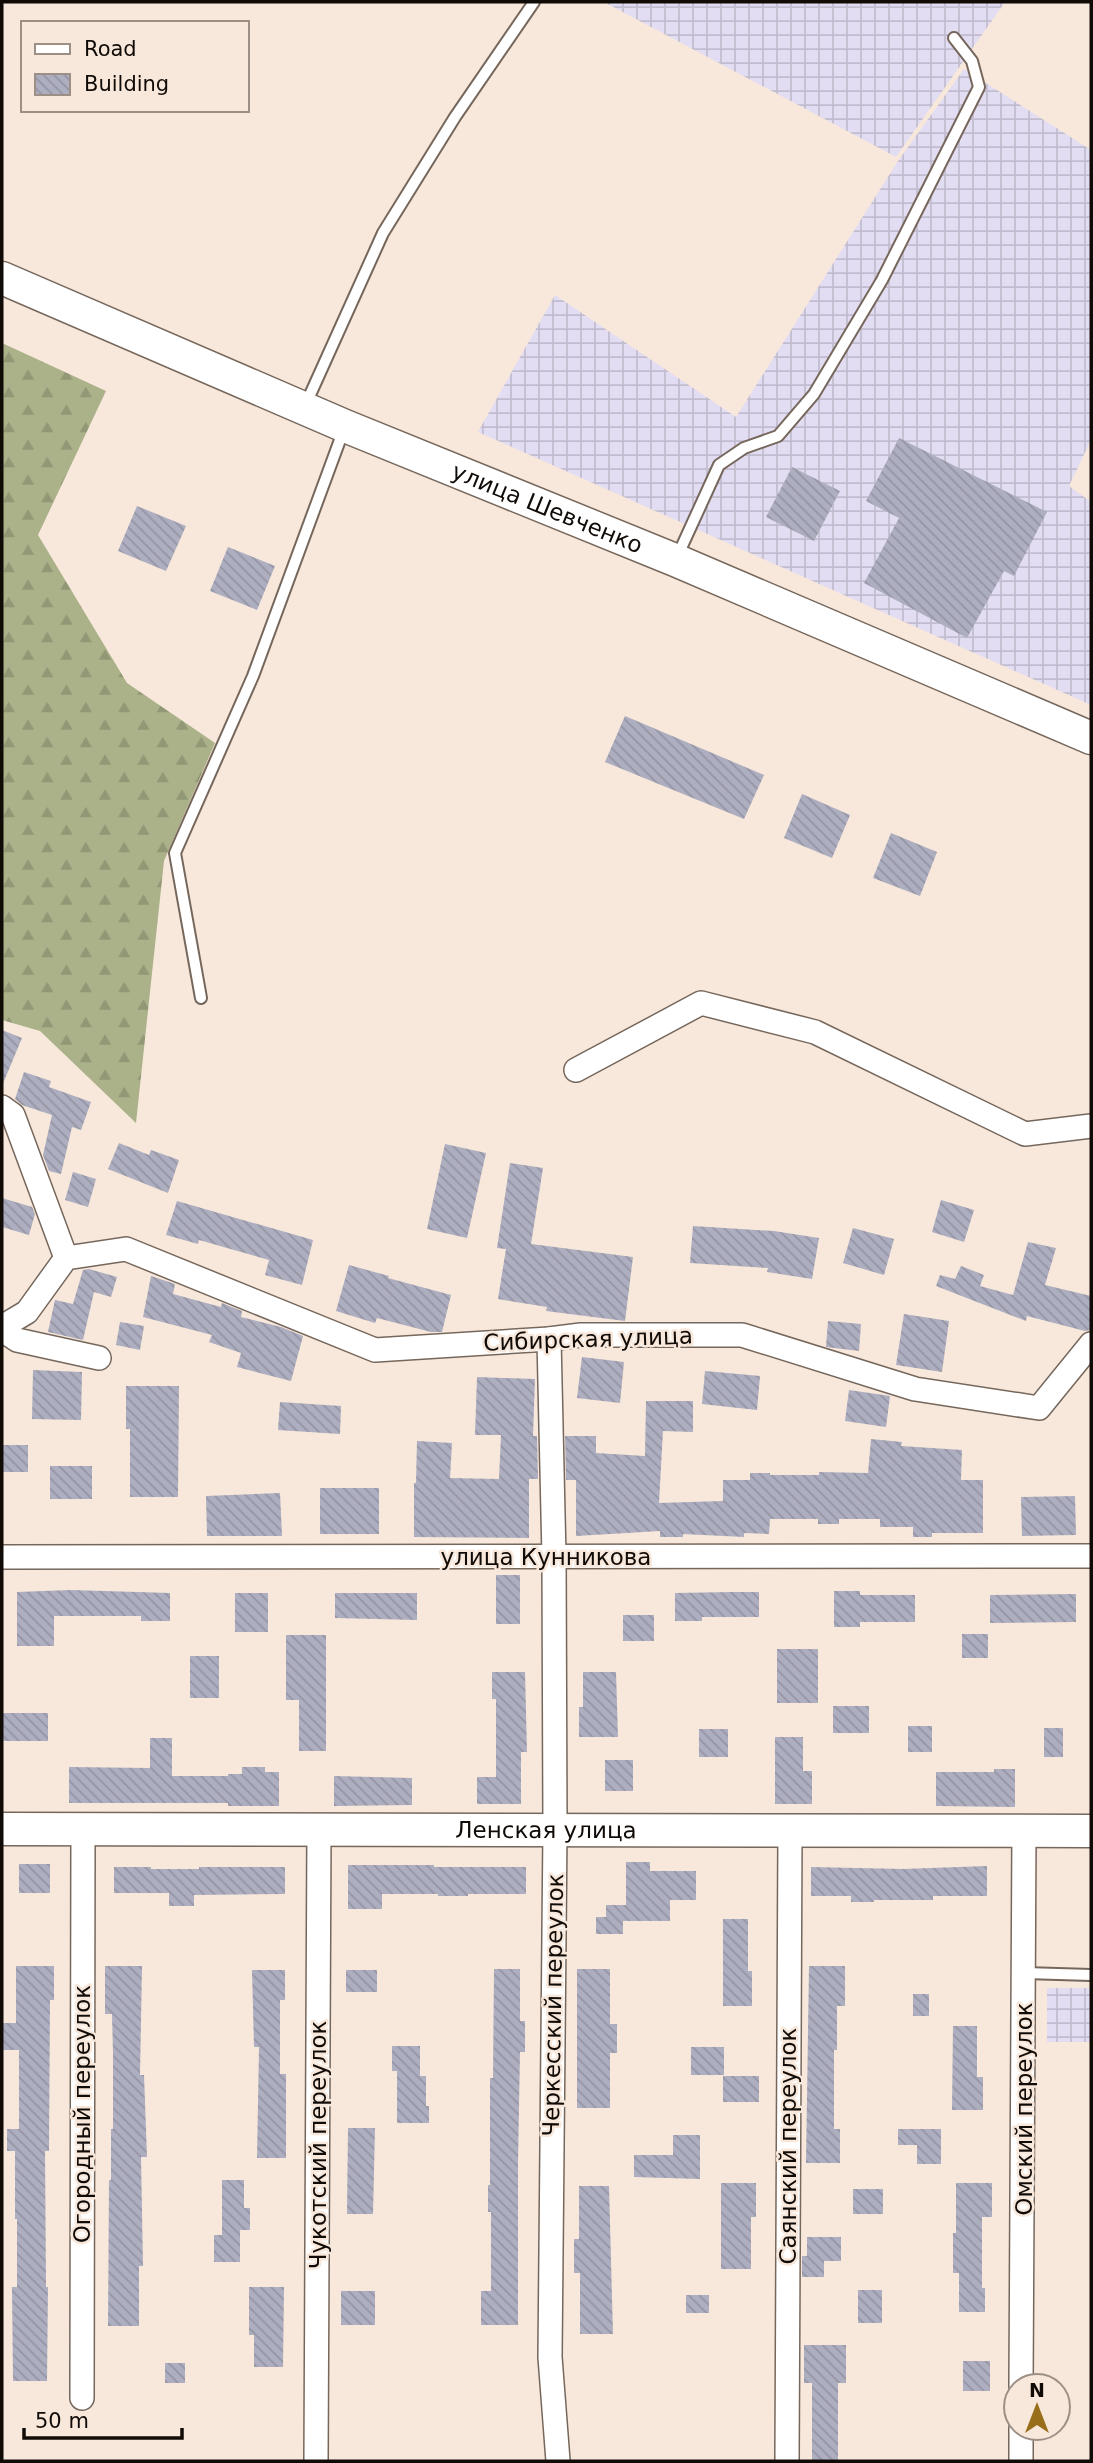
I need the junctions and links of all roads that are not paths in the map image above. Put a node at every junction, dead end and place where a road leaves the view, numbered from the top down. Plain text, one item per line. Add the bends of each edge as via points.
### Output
1 (534, 2) edge
2 (954, 38) dead end
3 (2, 278) edge
4 (305, 407) junction
5 (345, 426) junction
6 (675, 560) junction
7 (1091, 738) edge
8 (201, 998) dead end
9 (576, 1070) dead end
10 (2, 1107) edge
11 (1091, 1126) edge
12 (66, 1258) junction
13 (2, 1328) edge
14 (549, 1339) junction
15 (1091, 1344) edge
16 (99, 1358) dead end
17 (1091, 1556) edge
18 (2, 1557) edge
19 (554, 1557) junction
20 (318, 1828) junction
21 (2, 1829) edge
22 (555, 1829) junction
23 (83, 1830) junction
24 (790, 1831) junction
25 (1024, 1831) junction
26 (1091, 1831) edge
27 (1025, 1973) junction
28 (1091, 1975) edge
29 (1021, 2372) edge
30 (82, 2398) dead end
31 (1021, 2442) edge
32 (316, 2461) edge
33 (558, 2461) edge
34 (786, 2461) edge
35 (1021, 2461) edge

1 - 4 lane via 383,233
2 - 6 lane via 972,61 979,87 882,279 814,394 778,436 719,465
3 - 4 street, улица Шевченко
4 - 5 street, улица Шевченко
5 - 6 street, улица Шевченко
5 - 8 lane via 253,676 175,853
6 - 7 street, улица Шевченко
9 - 11 street via 701,1003 815,1032 1025,1134
10 - 12 street via 13,1115
12 - 13 street via 27,1312
12 - 14 street, Сибирская улица via 125,1249 375,1350
13 - 16 street via 18,1340
14 - 15 street, Сибирская улица via 742,1335 915,1389 1039,1408
14 - 19 street, Черкесский переулок
17 - 19 street, улица Кунникова
18 - 19 street, улица Кунникова
19 - 22 street, Черкесский переулок
20 - 22 street, Ленская улица
20 - 23 street, Ленская улица
20 - 32 street, Чукотский переулок
21 - 23 street, Ленская улица
22 - 24 street, Ленская улица
22 - 33 street, Черкесский переулок via 550,2357
23 - 30 street, Огородный переулок
24 - 25 street, Ленская улица
24 - 34 street, Саянский переулок
25 - 26 street, Ленская улица
25 - 27 street, Омский переулок
27 - 28 lane
27 - 29 street, Омский переулок
31 - 35 street

